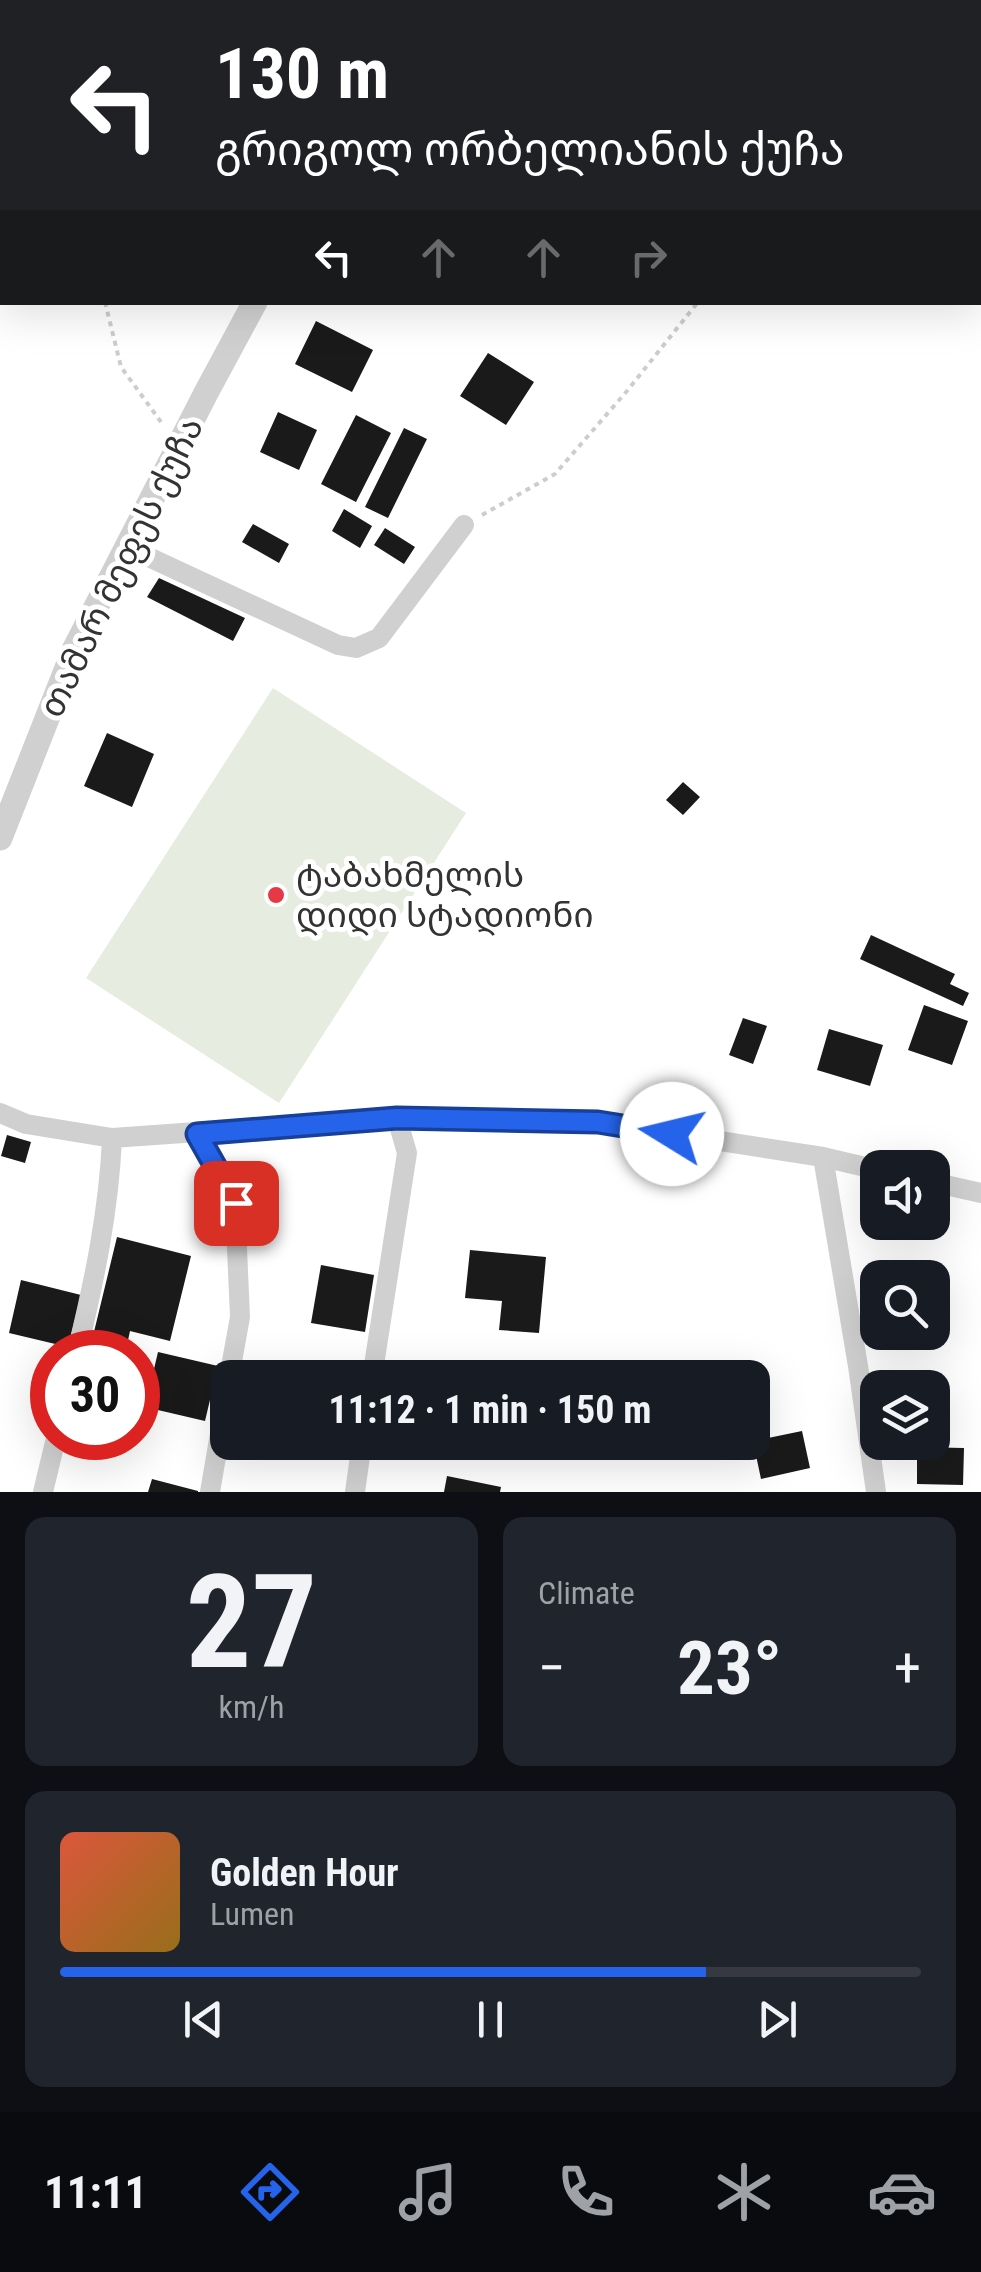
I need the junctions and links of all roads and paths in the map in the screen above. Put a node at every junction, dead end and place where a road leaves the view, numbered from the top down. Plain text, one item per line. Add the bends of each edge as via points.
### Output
1 (106, 305) edge
2 (253, 305) edge
3 (696, 305) edge
4 (179, 446) junction
5 (464, 525) joint
6 (127, 547) junction
7 (0, 838) edge
8 (0, 1113) edge
9 (397, 1118) junction
10 (197, 1134) junction
11 (112, 1138) junction
12 (822, 1158) junction
13 (860, 1166) edge
14 (950, 1186) edge
15 (981, 1193) edge
16 (82, 1330) edge
17 (232, 1360) edge
18 (375, 1360) edge
19 (51, 1460) edge
20 (215, 1460) edge
21 (359, 1460) edge
22 (43, 1492) edge
23 (210, 1492) edge
24 (355, 1492) edge
25 (876, 1492) edge

1 - 4 path via 121,367
2 - 4 street, თამარ მეფეს ქუჩა
3 - 5 path via 555,474
4 - 6 street, თამარ მეფეს ქუჩა
5 - 6 street via 379,638 356,648
6 - 7 street, თამარ მეფეს ქუჩა via 74,650
8 - 11 street via 26,1124
9 - 10 street
9 - 12 street via 598,1122
9 - 18 street via 407,1153
10 - 11 street
10 - 17 street via 236,1203 240,1316
11 - 16 street via 110,1184
12 - 13 street
12 - 25 street
14 - 15 street
19 - 22 street
20 - 23 street
21 - 24 street

